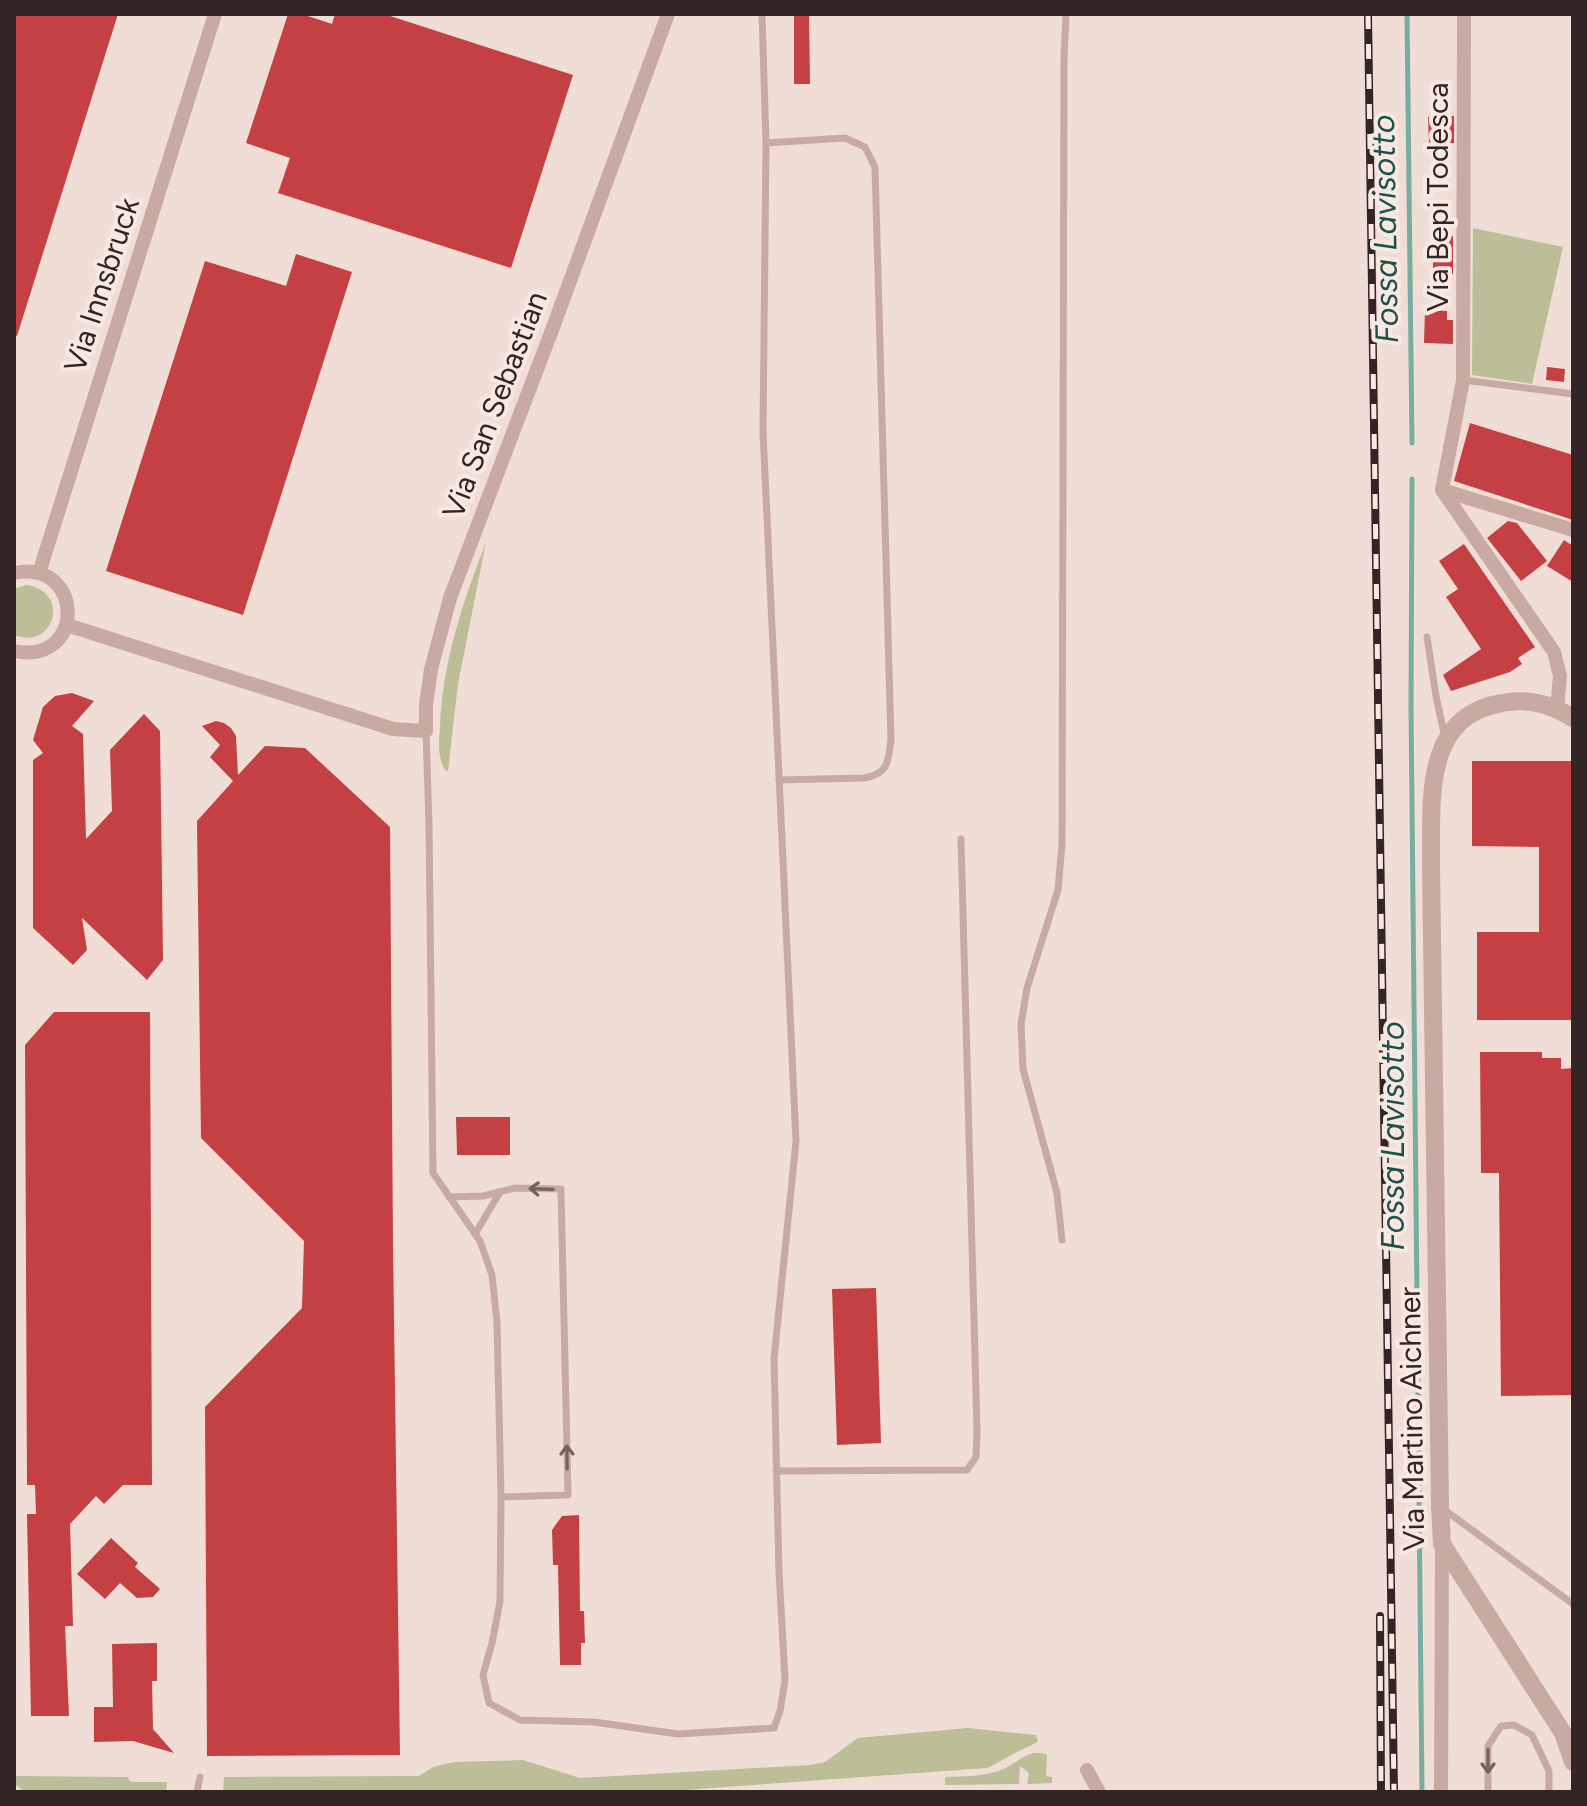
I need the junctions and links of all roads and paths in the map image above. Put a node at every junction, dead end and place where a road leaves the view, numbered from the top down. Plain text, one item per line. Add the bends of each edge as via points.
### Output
1 (215, 14) edge
2 (668, 14) edge
3 (762, 14) edge
4 (1066, 14) edge
5 (1464, 14) edge
6 (766, 143) junction
7 (1463, 380) junction
8 (1573, 394) edge
9 (1442, 490) junction
10 (1573, 530) edge
11 (14, 573) edge
12 (39, 573) junction
13 (67, 625) junction
14 (1427, 637) dead end
15 (14, 651) edge
16 (1557, 708) junction
17 (1573, 718) edge
18 (426, 731) junction
19 (1446, 741) junction
20 (779, 780) junction
21 (961, 839) dead end
22 (500, 1192) junction
23 (449, 1197) junction
24 (475, 1234) junction
25 (1062, 1240) dead end
26 (776, 1471) junction
27 (501, 1497) junction
28 (1440, 1507) junction
29 (1442, 1544) junction
30 (1573, 1604) edge
31 (1573, 1762) edge
32 (1087, 1770) dead end
33 (200, 1777) dead end
34 (197, 1792) edge
35 (1099, 1792) edge
36 (1441, 1792) edge
37 (1488, 1792) edge
38 (1549, 1792) edge

1 - 12 street, Via Innsbruck
2 - 18 street, Via San Sebastian via 450,598 431,669
3 - 6 lane
4 - 25 lane via 1062,844 1058,890 1021,1024 1023,1069 1057,1193
5 - 7 street, Via Bepi Todesca
6 - 20 lane via 763,432
6 - 20 lane via 845,138 865,147 875,167 891,740 888,764 877,776
7 - 8 lane
7 - 9 street, Via Bepi Todesca
9 - 10 street
9 - 16 street via 1554,652 1560,676
11 - 12 street
12 - 13 street via 51,578 67,599
13 - 15 street via 61,637 39,652
13 - 18 street via 393,729
14 - 19 lane
16 - 17 street
16 - 19 street, Via Martino Aichner via 1533,702 1490,705 1471,713
18 - 23 lane, Via San Sebastian via 433,1173
19 - 28 street, Via Martino Aichner via 1433,773 1431,810
20 - 26 lane via 796,1141 774,1359
21 - 26 lane via 976,1457 967,1470
22 - 23 lane
22 - 24 lane
27 -> 22 lane via 568,1495 561,1189
23 - 24 lane, Via San Sebastian
24 - 27 lane, Via San Sebastian via 492,1275 497,1322
26 - 27 lane, Via San Sebastian via 785,1680 774,1728 678,1734 594,1722 520,1720 489,1703 483,1675 500,1601
28 - 29 street, Via Martino Aichner
28 - 30 lane
29 - 31 street via 1563,1733
29 - 36 street, Via Martino Aichner
32 - 35 street
33 - 34 lane
38 -> 37 lane via 1549,1771 1532,1735 1514,1725 1501,1726 1488,1746

